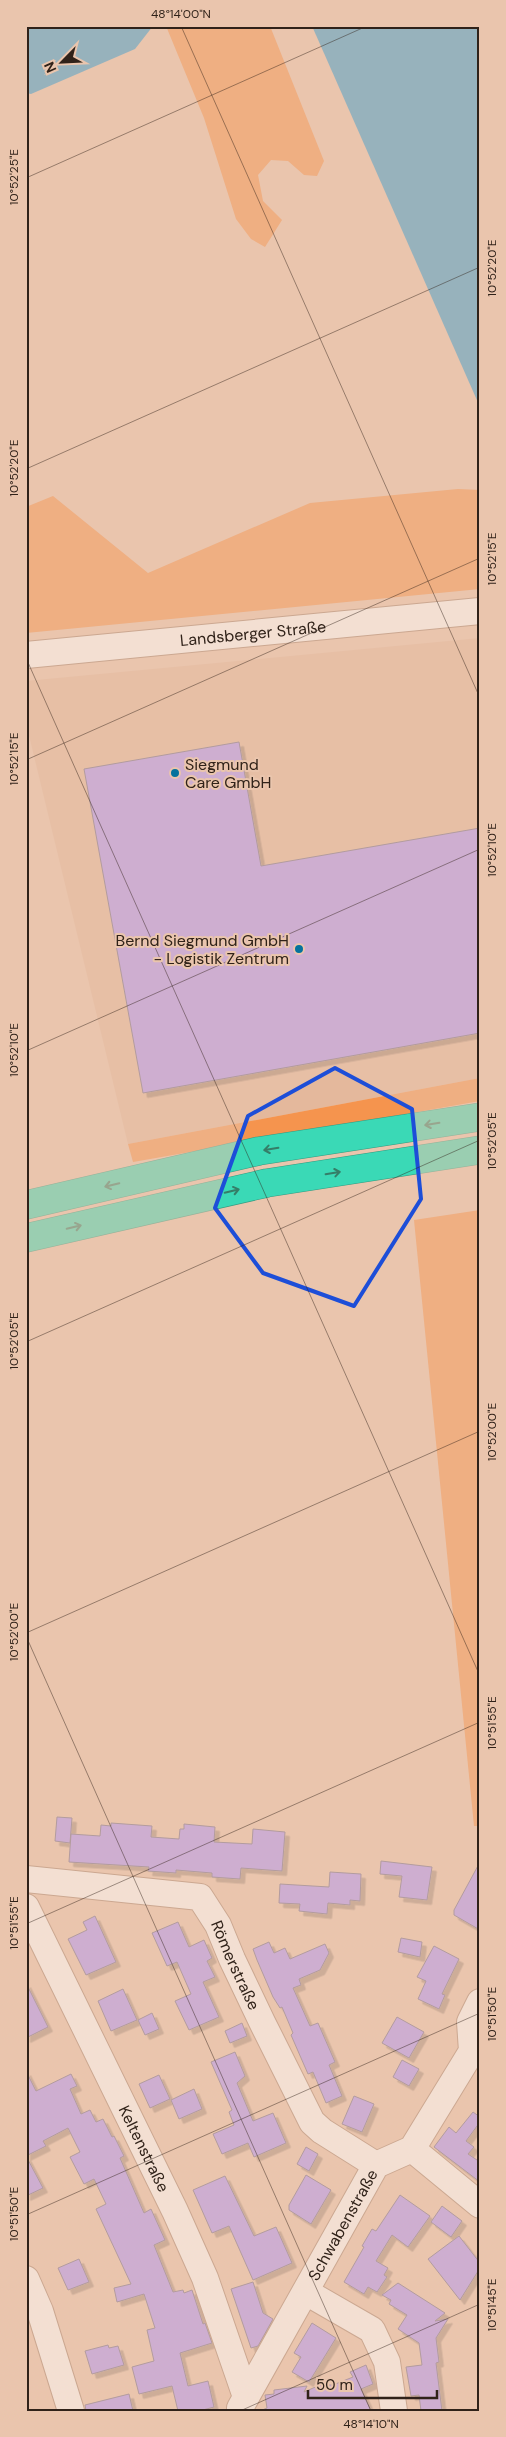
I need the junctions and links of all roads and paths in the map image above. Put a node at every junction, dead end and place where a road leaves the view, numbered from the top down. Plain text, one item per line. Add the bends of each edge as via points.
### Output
1 (480, 611) edge
2 (26, 654) edge
3 (480, 1117) edge
4 (480, 1150) edge
5 (26, 1205) edge
6 (26, 1238) edge
7 (26, 1878) edge
8 (26, 1908) edge
9 (480, 2002) edge
10 (412, 2149) junction
11 (376, 2165) junction
12 (480, 2205) edge
13 (26, 2279) edge
14 (306, 2292) junction
15 (33, 2312) edge
16 (242, 2404) edge
17 (71, 2411) edge
18 (394, 2411) edge

1 - 2 street, Landsberger Straße
3 -> 5 highway via 259,1151
6 -> 4 highway via 267,1183
7 - 11 street, Römerstraße via 200,1897 218,1925 312,2122
8 - 16 street, Keltenstraße via 205,2278
9 - 10 street via 470,2022 472,2051
10 - 11 street, Schwabenstraße
10 - 12 street
11 - 14 street, Schwabenstraße
13 - 15 street
14 - 16 street, Schwabenstraße
14 - 18 street via 372,2330 387,2362
15 - 17 street

